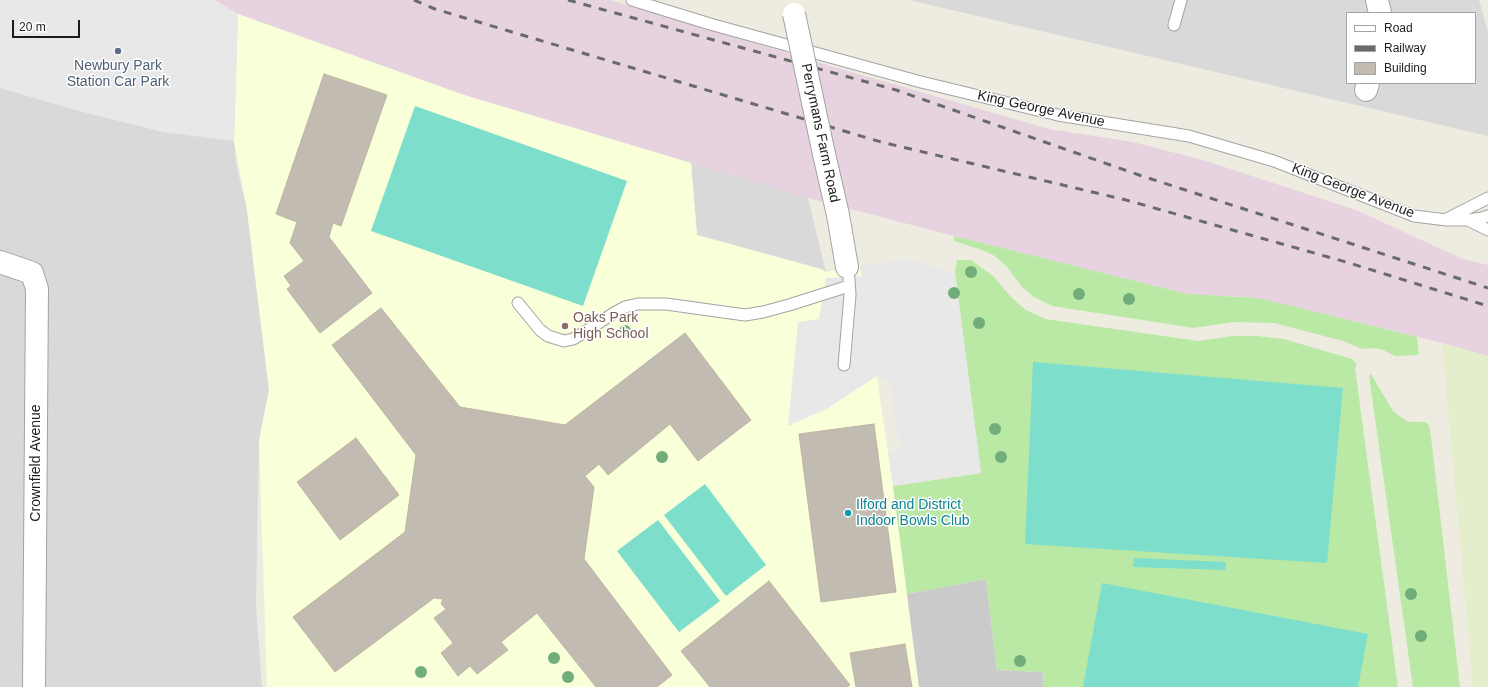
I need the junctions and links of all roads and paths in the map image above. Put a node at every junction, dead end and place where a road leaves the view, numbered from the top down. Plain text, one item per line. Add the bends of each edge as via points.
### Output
1 (632, 0) edge
2 (1181, 0) edge
3 (1377, 0) edge
4 (792, 7) edge
5 (1380, 12) edge
6 (1174, 25) dead end
7 (1488, 198) edge
8 (1488, 216) edge
9 (1447, 220) junction
10 (1468, 220) junction
11 (1488, 230) edge
12 (0, 262) edge
13 (848, 276) junction
14 (518, 303) dead end
15 (844, 365) dead end
16 (34, 687) edge

1 - 9 lane, King George Avenue via 921,82 1058,115 1189,136 1274,161 1414,216
2 - 6 lane
3 - 5 street
4 - 13 street, Perrymans Farm Road, bridge via 838,214
7 - 9 lane
8 - 10 lane, King George Avenue
9 - 10 lane, King George Avenue
10 - 11 lane
12 - 16 street, Crownfield Avenue via 32,273 37,289
13 - 14 lane via 788,305 763,312 744,314 666,304 638,304 625,307 573,339 564,340 548,336 540,330
13 - 15 lane via 850,295

